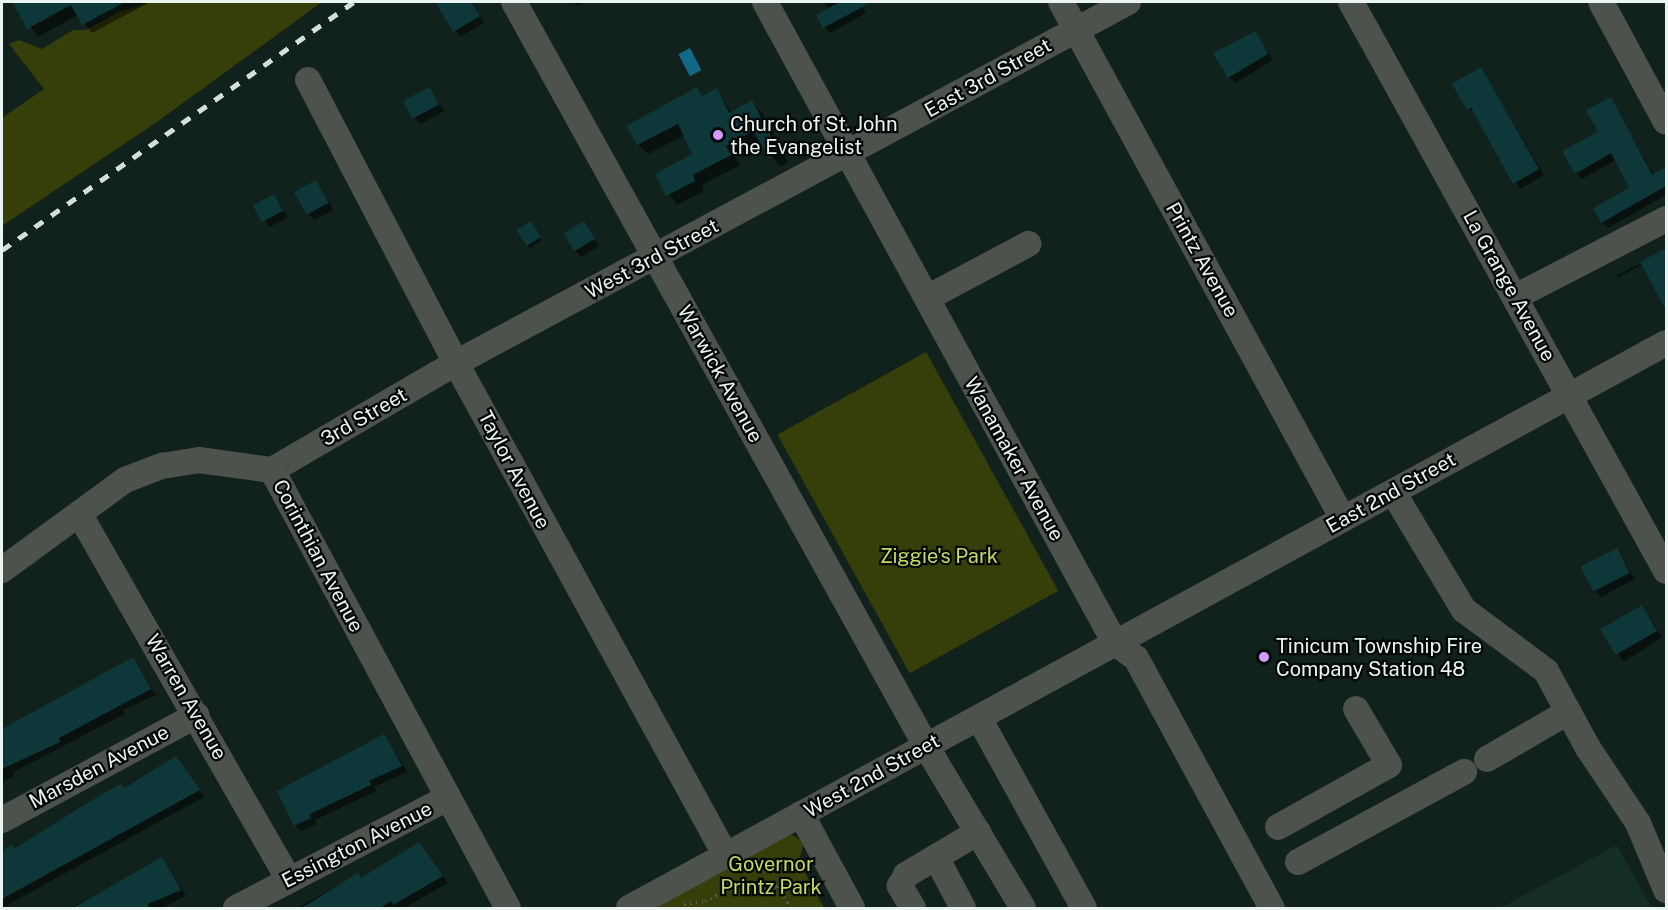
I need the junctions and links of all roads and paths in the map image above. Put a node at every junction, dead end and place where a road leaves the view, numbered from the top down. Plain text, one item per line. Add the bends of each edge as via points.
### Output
1 (514, 2) edge
2 (765, 2) edge
3 (1061, 2) edge
4 (1128, 2) edge
5 (1351, 2) edge
6 (1601, 2) edge
7 (1076, 30) junction
8 (308, 80) dead end
9 (1666, 122) edge
10 (848, 154) junction
11 (1666, 219) edge
12 (1028, 244) dead end
13 (656, 257) junction
14 (1515, 297) junction
15 (927, 298) junction
16 (1666, 343) edge
17 (456, 363) junction
18 (1569, 396) junction
19 (272, 470) junction
20 (1393, 492) junction
21 (80, 515) junction
22 (1343, 519) junction
23 (2, 570) edge
24 (1666, 571) edge
25 (1115, 643) junction
26 (1356, 709) dead end
27 (1568, 712) junction
28 (197, 715) junction
29 (979, 718) junction
30 (926, 746) junction
31 (1487, 759) dead end
32 (1464, 772) dead end
33 (447, 798) junction
34 (801, 814) junction
35 (2, 820) edge
36 (1278, 827) dead end
37 (978, 832) junction
38 (726, 856) junction
39 (936, 857) junction
40 (1298, 862) dead end
41 (289, 880) junction
42 (1666, 891) edge
43 (681, 904) dead end
44 (236, 909) edge
45 (508, 909) edge
46 (629, 909) edge
47 (791, 909) edge
48 (852, 909) edge
49 (913, 909) edge
50 (963, 909) edge
51 (1023, 909) edge
52 (1084, 909) edge
53 (1272, 909) edge

1 - 13 street, Warwick Avenue
2 - 10 street, Wanamaker Avenue
3 - 7 street, Printz Avenue
4 - 7 street, East 3rd Street
5 - 14 street, La Grange Avenue
6 - 9 street
7 - 10 street, East 3rd Street
7 - 22 street, Printz Avenue
8 - 17 street, Taylor Avenue
10 - 13 street, West 3rd Street
10 - 15 street, Wanamaker Avenue
11 - 14 street
12 - 15 street
13 - 17 street, West 3rd Street
13 - 30 street, Warwick Avenue
14 - 18 street, La Grange Avenue
15 - 25 street, Wanamaker Avenue
16 - 18 street, East 2nd Street
17 - 19 street, 3rd Street
17 - 38 street, Taylor Avenue
18 - 20 street, East 2nd Street
18 - 24 street, La Grange Avenue
19 - 21 street, Corinthian Avenue via 199,460 162,466 125,480
19 - 33 street, Corinthian Avenue
20 - 22 street, East 2nd Street
20 - 27 street via 1464,609 1546,671
21 - 23 street, Corinthian Avenue
21 - 28 street, Warren Avenue
22 - 25 street, East 2nd Street
25 - 29 street, West 2nd Street
25 - 53 street, Wanamaker Avenue via 1136,658
26 - 36 street via 1389,765
27 - 31 street
27 - 42 street via 1638,823
28 - 35 street, Marsden Avenue
28 - 41 street, Warren Avenue
29 - 30 street, West 2nd Street
29 - 52 street
30 - 34 street, West 2nd Street
30 - 37 street, Warwick Avenue
32 - 40 street
33 - 41 street, Essington Avenue
33 - 45 street, Corinthian Avenue
34 - 38 street, West 2nd Street
34 - 48 street
37 - 39 street
37 - 51 street, Warwick Avenue
38 - 46 street, West 2nd Street
39 - 49 street via 906,875 900,886
39 - 50 street
41 - 44 street, Essington Avenue
43 - 47 path via 705,901 730,888 764,882 778,886

